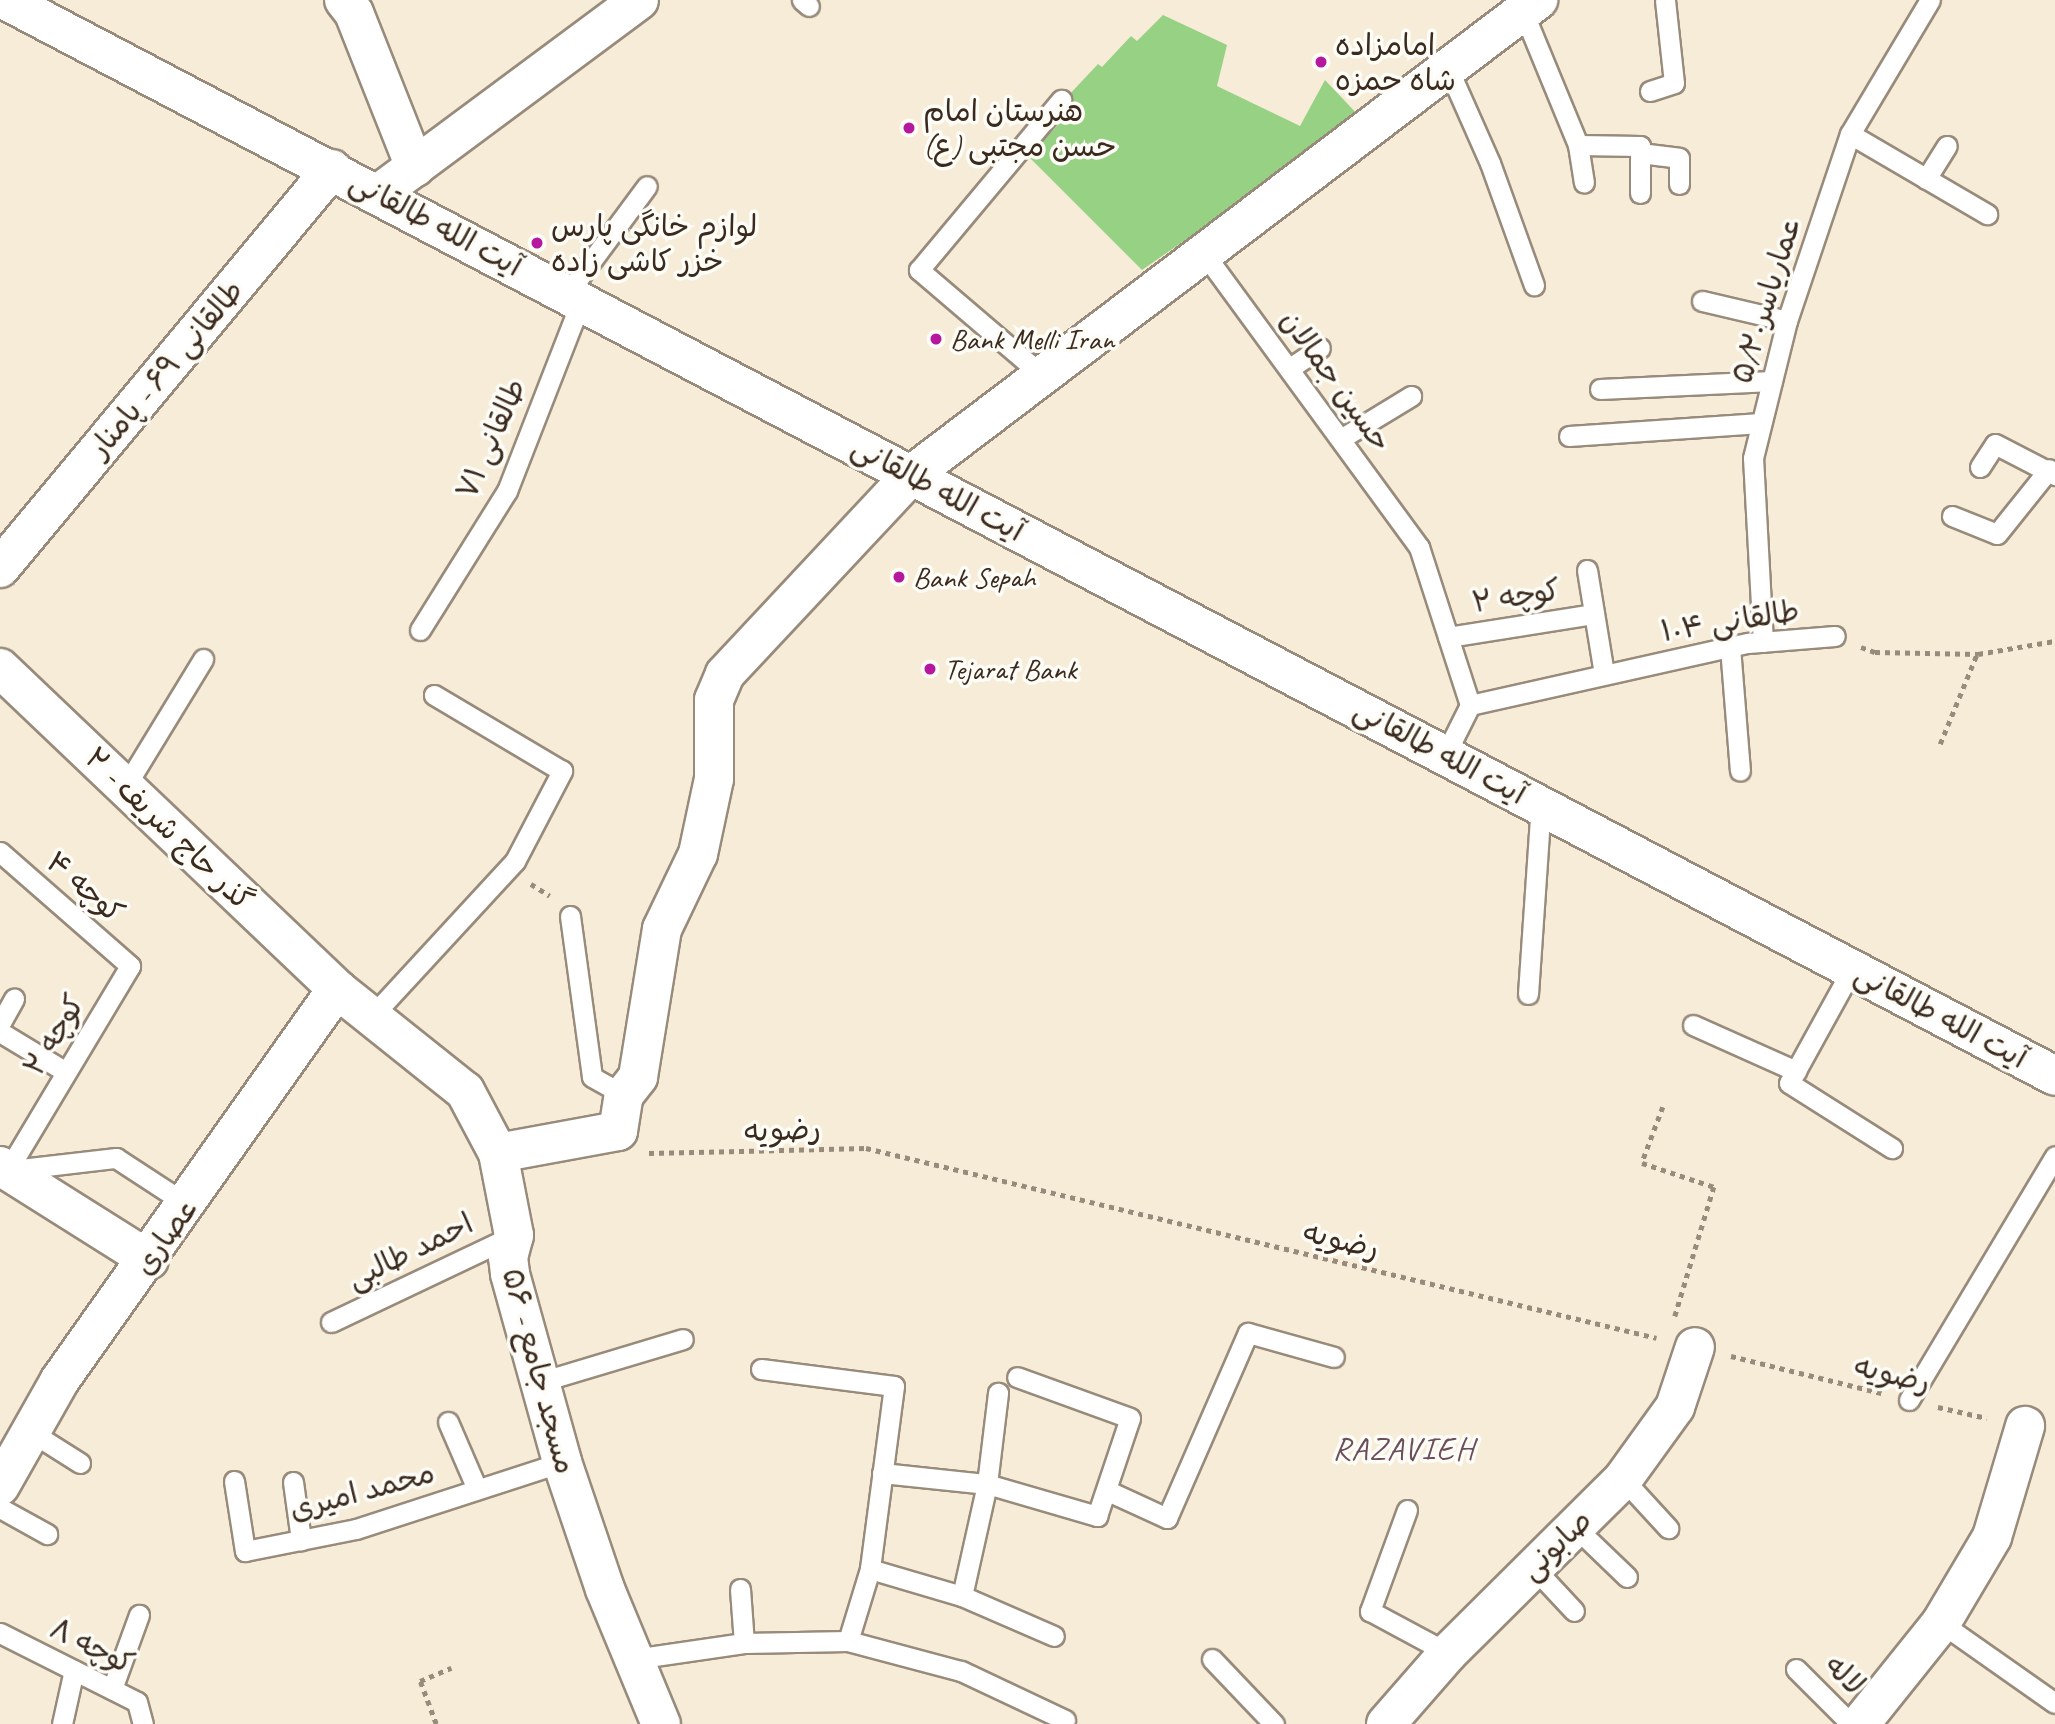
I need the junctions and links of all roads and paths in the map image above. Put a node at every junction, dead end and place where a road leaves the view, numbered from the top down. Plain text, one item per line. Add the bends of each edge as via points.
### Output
1 (5, 0) edge
2 (344, 0) edge
3 (639, 0) edge
4 (1665, 0) edge
5 (1930, 0) edge
6 (1524, 3) edge
7 (1447, 66) junction
8 (1650, 91) dead end
9 (1061, 100) dead end
10 (1850, 134) junction
11 (1578, 145) junction
12 (1947, 146) dead end
13 (1640, 153) junction
14 (415, 167) junction
15 (332, 169) junction
16 (1926, 179) junction
17 (1584, 183) dead end
18 (1679, 184) dead end
19 (648, 186) dead end
20 (1640, 193) dead end
21 (378, 194) junction
22 (1987, 214) dead end
23 (1203, 252) junction
24 (1534, 285) dead end
25 (574, 297) junction
26 (1702, 300) dead end
27 (1787, 321) junction
28 (1320, 348) dead end
29 (1290, 368) junction
30 (1042, 374) junction
31 (1772, 381) junction
32 (1600, 389) dead end
33 (1410, 396) dead end
34 (1761, 423) junction
35 (1569, 436) dead end
36 (1342, 438) junction
37 (1980, 467) dead end
38 (2052, 472) edge
39 (911, 475) junction
40 (1952, 516) dead end
41 (0, 568) edge
42 (1587, 570) dead end
43 (1594, 614) junction
44 (420, 630) dead end
45 (1835, 636) joint
46 (1448, 637) junction
47 (2055, 641) edge
48 (1763, 642) junction
49 (1730, 647) junction
50 (1978, 654) junction
51 (203, 659) dead end
52 (0, 668) edge
53 (1605, 674) junction
54 (435, 695) dead end
55 (1470, 705) junction
56 (1940, 744) dead end
57 (1445, 755) junction
58 (1740, 771) dead end
59 (125, 787) junction
60 (1541, 805) junction
61 (0, 852) edge
62 (507, 867) junction
63 (570, 916) joint
64 (130, 966) joint
65 (1852, 969) junction
66 (337, 989) junction
67 (1528, 994) dead end
68 (14, 999) dead end
69 (370, 1017) junction
70 (0, 1024) edge
71 (1693, 1025) dead end
72 (0, 1032) edge
73 (1796, 1071) junction
74 (66, 1072) junction
75 (2055, 1076) edge
76 (1663, 1107) dead end
77 (621, 1113) junction
78 (1892, 1148) dead end
79 (498, 1153) junction
80 (2055, 1156) edge
81 (4, 1168) edge
82 (188, 1206) junction
83 (514, 1235) junction
84 (149, 1260) junction
85 (331, 1322) dead end
86 (683, 1339) dead end
87 (1681, 1344) junction
88 (1334, 1357) dead end
89 (761, 1369) dead end
90 (1017, 1377) dead end
91 (540, 1382) junction
92 (998, 1393) dead end
93 (1909, 1400) junction
94 (449, 1422) dead end
95 (2025, 1426) joint
96 (31, 1432) junction
97 (562, 1462) junction
98 (80, 1463) dead end
99 (882, 1473) junction
100 (1623, 1479) junction
101 (234, 1481) dead end
102 (293, 1482) dead end
103 (987, 1485) junction
104 (0, 1486) edge
105 (477, 1489) junction
106 (1108, 1491) junction
107 (0, 1508) edge
108 (1407, 1510) dead end
109 (1575, 1527) junction
110 (1668, 1528) dead end
111 (47, 1534) dead end
112 (301, 1540) junction
113 (1533, 1567) junction
114 (870, 1569) junction
115 (1627, 1577) dead end
116 (740, 1589) dead end
117 (962, 1596) junction
118 (1574, 1611) dead end
119 (139, 1615) dead end
120 (1941, 1623) junction
121 (0, 1633) edge
122 (1054, 1636) dead end
123 (848, 1641) junction
124 (744, 1643) junction
125 (1448, 1653) junction
126 (634, 1659) junction
127 (1212, 1659) dead end
128 (451, 1668) dead end
129 (1796, 1669) dead end
130 (74, 1670) junction
131 (112, 1689) junction
132 (2055, 1703) edge
133 (1065, 1720) dead end
134 (1390, 1722) edge
135 (62, 1724) edge
136 (143, 1724) edge
137 (436, 1724) edge
138 (661, 1724) edge
139 (1274, 1724) edge
140 (1851, 1724) edge
141 (1860, 1724) edge

1 - 15 street, آیت الله طالقانی
2 - 14 street via 354,13
3 - 14 street
4 - 8 lane via 1674,83
5 - 10 lane, عماریاسر۵/۲۰
6 - 7 street
6 - 11 lane
7 - 23 street
7 - 24 lane via 1490,163
9 - 30 lane via 919,270
10 - 16 lane
10 - 27 lane, عماریاسر۵/۲۰
11 - 13 lane via 1640,146
11 - 17 lane
12 - 16 lane
13 - 18 lane via 1679,158
13 - 20 lane
14 - 21 street
15 - 21 street, آیت الله طالقانی
15 - 41 street, طالقانی ۶۹ - پامنار
16 - 22 lane
19 - 25 lane, طالقانی ۷۱
21 - 25 street, آیت الله طالقانی
23 - 29 lane, حسین جمالان
23 - 30 street
25 - 39 street, آیت الله طالقانی
25 - 44 lane, طالقانی ۷۱ via 507,491
26 - 27 lane
27 - 31 lane, عماریاسر۵/۲۰
28 - 29 lane
29 - 36 lane, حسین جمالان
30 - 39 street
31 - 32 lane
31 - 34 lane, عماریاسر۵/۲۰
33 - 36 lane
34 - 35 lane
34 - 48 lane, عماریاسر۵/۲۰ via 1753,458
36 - 46 lane, حسین جمالان via 1419,547
37 - 38 lane via 1995,444
38 - 40 lane via 1997,534
39 - 57 street, آیت الله طالقانی
39 - 77 street via 725,674 714,699 713,779 698,853 662,929 638,1077
42 - 43 lane
43 - 46 lane, کوچه ۲
43 - 53 lane
45 - 48 lane, طالقانی ۱۰۴
45 - 50 path, طالقانی ۱۰۴ via 1875,652
46 - 55 lane, حسین جمالان
47 - 50 path, طالقانی ۱۰۴
48 - 49 lane, طالقانی ۱۰۴
49 - 53 lane, طالقانی ۱۰۴
49 - 58 lane
50 - 56 path
51 - 59 lane
52 - 59 street, ۲ - گذر حاج شریف
53 - 55 lane, طالقانی ۱۰۴
54 - 62 lane via 562,771 532,834
55 - 57 lane
57 - 60 street, آیت الله طالقانی
59 - 66 street, ۲ - گذر حاج شریف
60 - 65 street, آیت الله طالقانی
60 - 67 lane
61 - 64 lane, کوچه ۴
62 - 63 path via 570,909
62 - 69 lane
63 - 77 lane via 592,1077
64 - 74 lane, کوچه ۲
65 - 73 lane
65 - 75 street, آیت الله طالقانی
66 - 69 street, ۵۶ - مسجد جامع
66 - 82 street, عصاری
68 - 70 lane
69 - 79 street, ۵۶ - مسجد جامع via 465,1091
71 - 73 lane
72 - 74 lane
73 - 78 lane via 1788,1083
74 - 81 lane, کوچه ۲
76 - 87 path via 1642,1163 1714,1187
77 - 79 street
77 - 87 path, رضویه via 644,1153 866,1148
79 - 83 street, ۵۶ - مسجد جامع
80 - 93 lane
81 - 82 lane via 116,1158
81 - 84 street
82 - 84 street, عصاری
83 - 85 lane, احمد طالبی
83 - 91 street, ۵۶ - مسجد جامع via 508,1257 510,1274
84 - 96 street, عصاری via 60,1380
86 - 91 lane
87 - 93 path, رضویه
87 - 100 street, صابونی via 1675,1407
88 - 106 lane via 1248,1332 1167,1518
89 - 99 lane via 894,1386
90 - 106 lane via 1130,1418
91 - 97 street, ۵۶ - مسجد جامع
92 - 103 lane
93 - 95 path, رضویه
94 - 105 lane
95 - 120 street via 1992,1537
96 - 98 lane
96 - 104 street, عصاری
97 - 105 lane, محمد امیری
97 - 126 street, ۵۶ - مسجد جامع
99 - 103 lane
99 - 114 lane
100 - 109 street, صابونی
100 - 110 lane
101 - 112 lane, محمد امیری via 245,1551
102 - 112 lane
103 - 106 lane via 1097,1516
103 - 117 lane
105 - 112 lane, محمد امیری via 356,1529
107 - 111 lane
108 - 125 lane via 1370,1611
109 - 113 street, صابونی
109 - 115 lane
113 - 118 lane
113 - 125 street, صابونی
114 - 117 lane
114 - 123 lane
116 - 124 lane
117 - 122 lane
119 - 131 lane
120 - 132 lane
120 - 141 street
121 - 130 lane, کوچه ۸
123 - 124 lane
123 - 133 lane via 961,1671
124 - 126 lane
125 - 134 street, صابونی
126 - 138 street, ۵۶ - مسجد جامع
127 - 139 lane
128 - 137 path via 420,1681
129 - 140 lane, لاله
130 - 131 lane, کوچه ۸
130 - 135 lane
131 - 136 lane, کوچه ۸ via 137,1702

